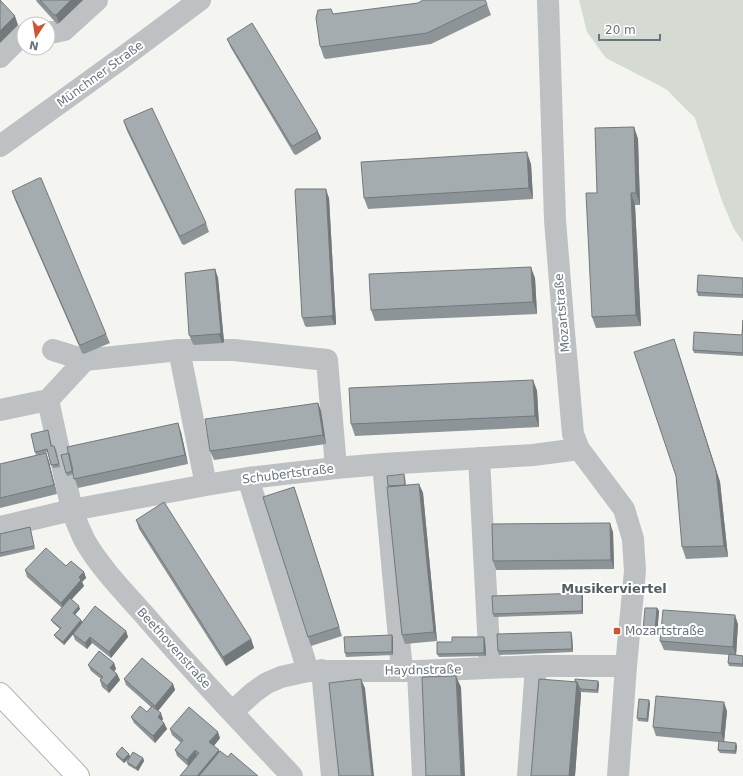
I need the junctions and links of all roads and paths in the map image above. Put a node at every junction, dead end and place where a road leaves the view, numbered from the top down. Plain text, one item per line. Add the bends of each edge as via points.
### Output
1 (97, 0) edge
2 (548, 0) edge
3 (192, 2) edge
4 (56, 32) edge
5 (16, 41) edge
6 (0, 56) edge
7 (0, 146) edge
8 (53, 350) dead end
9 (179, 350) junction
10 (85, 360) junction
11 (48, 400) junction
12 (0, 410) edge
13 (579, 448) junction
14 (479, 458) junction
15 (383, 464) junction
16 (336, 468) junction
17 (248, 478) junction
18 (206, 485) junction
19 (72, 510) junction
20 (0, 527) edge
21 (536, 666) junction
22 (626, 666) junction
23 (490, 668) junction
24 (315, 671) junction
25 (410, 671) junction
26 (0, 694) edge
27 (232, 712) junction
28 (78, 776) edge
29 (292, 776) edge
30 (332, 776) edge
31 (424, 776) edge
32 (528, 776) edge
33 (618, 776) edge

1 - 4 street via 64,30
2 - 13 street, Mozartstraße via 555,220 573,434
3 - 7 street, Münchner Straße via 115,63
5 - 6 street
8 - 10 street
9 - 10 street
9 - 16 street via 234,350 327,360
9 - 18 street
10 - 11 street
11 - 12 street
11 - 19 street, Beethovenstraße
13 - 14 street, Schubertstraße via 533,455
13 - 22 street, Mozartstraße via 624,509 633,539 635,571
14 - 15 street, Schubertstraße
14 - 23 street
15 - 16 street, Schubertstraße
15 - 25 street
16 - 17 street, Schubertstraße
17 - 18 street, Schubertstraße
17 - 24 street
18 - 19 street, Schubertstraße
19 - 20 street, Schubertstraße
19 - 27 street, Beethovenstraße via 86,542 112,578
21 - 22 street, Haydnstraße
21 - 23 street, Haydnstraße
21 - 32 street
22 - 33 street, Mozartstraße
23 - 25 street, Haydnstraße
24 - 25 street, Haydnstraße
24 - 27 street, Haydnstraße via 294,673 267,683
24 - 30 street
25 - 31 street
26 - 28 main road
27 - 29 street, Beethovenstraße

